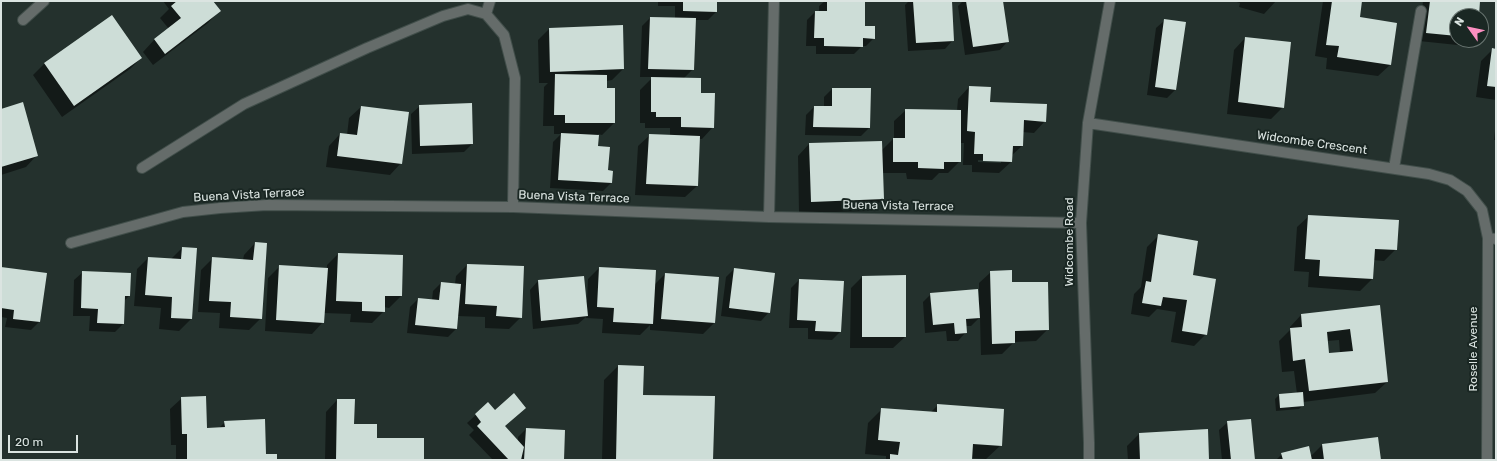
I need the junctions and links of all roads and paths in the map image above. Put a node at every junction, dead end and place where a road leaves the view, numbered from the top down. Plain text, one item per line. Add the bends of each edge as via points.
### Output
1 (44, 1) edge
2 (490, 1) edge
3 (774, 1) edge
4 (1110, 1) edge
5 (1421, 11) dead end
6 (486, 14) junction
7 (23, 20) dead end
8 (1088, 123) junction
9 (142, 168) dead end
10 (1394, 168) junction
11 (512, 207) junction
12 (769, 217) junction
13 (1081, 223) junction
14 (1492, 239) edge
15 (71, 243) dead end
16 (1089, 460) edge
17 (1487, 460) edge

1 - 7 street
2 - 6 street
3 - 12 street
4 - 8 street, Widcombe Road
5 - 10 street
6 - 9 street via 468,9 443,16 367,48 244,104
6 - 11 street via 504,35 515,78
8 - 10 street, Widcombe Crescent
8 - 13 street, Widcombe Road
10 - 14 street, Widcombe Crescent via 1450,180 1467,191 1482,210
11 - 12 street, Buena Vista Terrace
11 - 15 street, Buena Vista Terrace via 267,205 220,208 183,212
12 - 13 street, Buena Vista Terrace
13 - 16 street, Widcombe Road
14 - 17 street, Roselle Avenue

